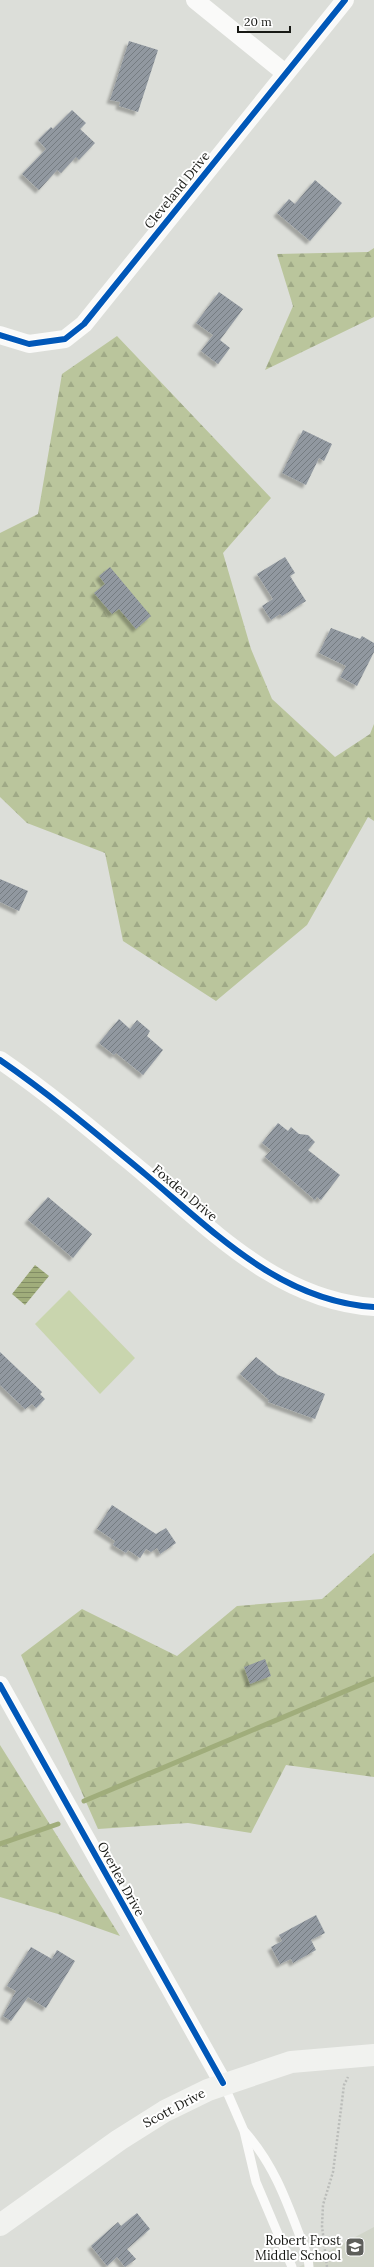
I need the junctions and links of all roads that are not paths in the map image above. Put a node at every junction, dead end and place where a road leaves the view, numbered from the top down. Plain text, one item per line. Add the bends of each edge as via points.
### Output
1 (195, 0) edge
2 (346, 0) edge
3 (285, 73) junction
4 (0, 335) edge
5 (0, 1060) edge
6 (374, 1307) edge
7 (0, 1685) edge
8 (374, 2054) edge
9 (224, 2083) junction
10 (244, 2131) junction
11 (0, 2225) edge
12 (292, 2267) edge
13 (309, 2267) edge

1 - 3 street
2 - 3 street, Cleveland Drive
3 - 4 street, Cleveland Drive via 84,324 65,339 28,344
5 - 6 street, Foxden Drive via 41,1088 208,1227 271,1274 312,1295 336,1303
7 - 9 street, Overlea Drive
8 - 9 street, Scott Drive via 291,2062
9 - 10 lane
9 - 11 street, Scott Drive via 148,2121
10 - 12 lane via 256,2182
10 - 13 lane via 261,2150 275,2173 308,2257

